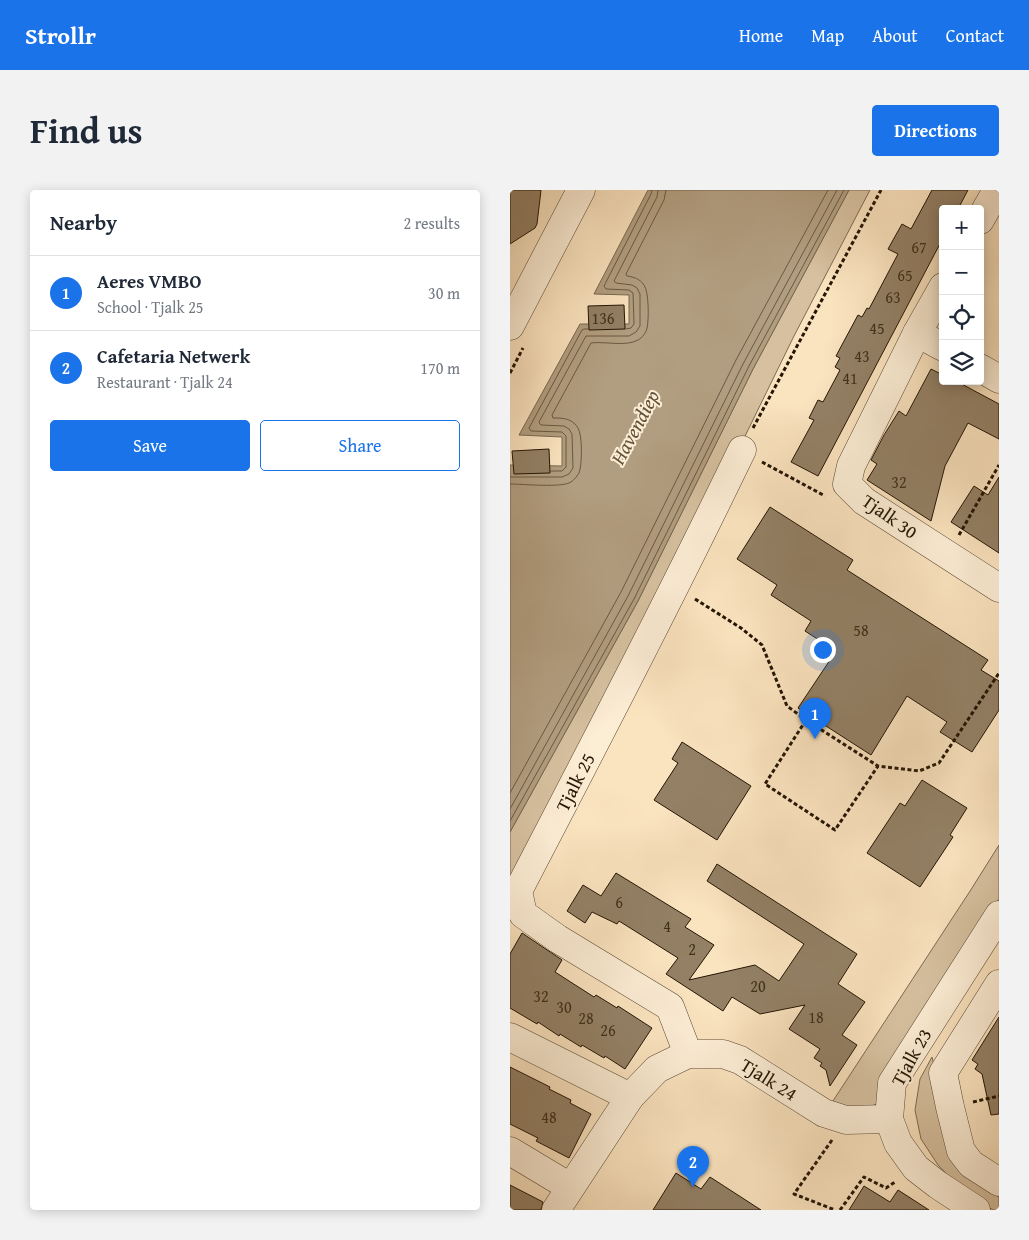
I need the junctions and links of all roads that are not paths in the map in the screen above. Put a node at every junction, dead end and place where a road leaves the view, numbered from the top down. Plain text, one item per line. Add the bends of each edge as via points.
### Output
1 (581, 190) edge
2 (997, 190) edge
3 (984, 213) edge
4 (939, 294) edge
5 (510, 326) edge
6 (917, 333) junction
7 (939, 345) edge
8 (984, 370) edge
9 (999, 379) edge
10 (742, 450) road end
11 (999, 588) edge
12 (999, 915) edge
13 (999, 984) edge
14 (510, 1038) edge
15 (688, 1054) junction
16 (630, 1097) junction
17 (889, 1119) junction
18 (510, 1151) edge
19 (999, 1182) edge
20 (570, 1187) junction
21 (556, 1210) edge
22 (976, 1210) edge

1 - 5 street
2 - 3 street
4 - 6 street, Tjalk 30
6 - 7 street
6 - 11 street, Tjalk 30 via 851,466 847,484 864,501
8 - 9 street
10 - 15 street, Tjalk 25 via 518,891 523,914 670,1007
12 - 17 street, Tjalk 23 via 892,1083
13 - 19 street, Tjalk 23 via 943,1073 961,1151 971,1164
14 - 16 street
15 - 16 street, Tjalk 24 via 657,1070
15 - 17 street, Tjalk 24 via 723,1054 740,1060 824,1113 846,1120
16 - 20 street, Tjalk 24
17 - 22 street, Tjalk 23 via 898,1143 916,1168
18 - 20 street
20 - 21 street, Tjalk 24

